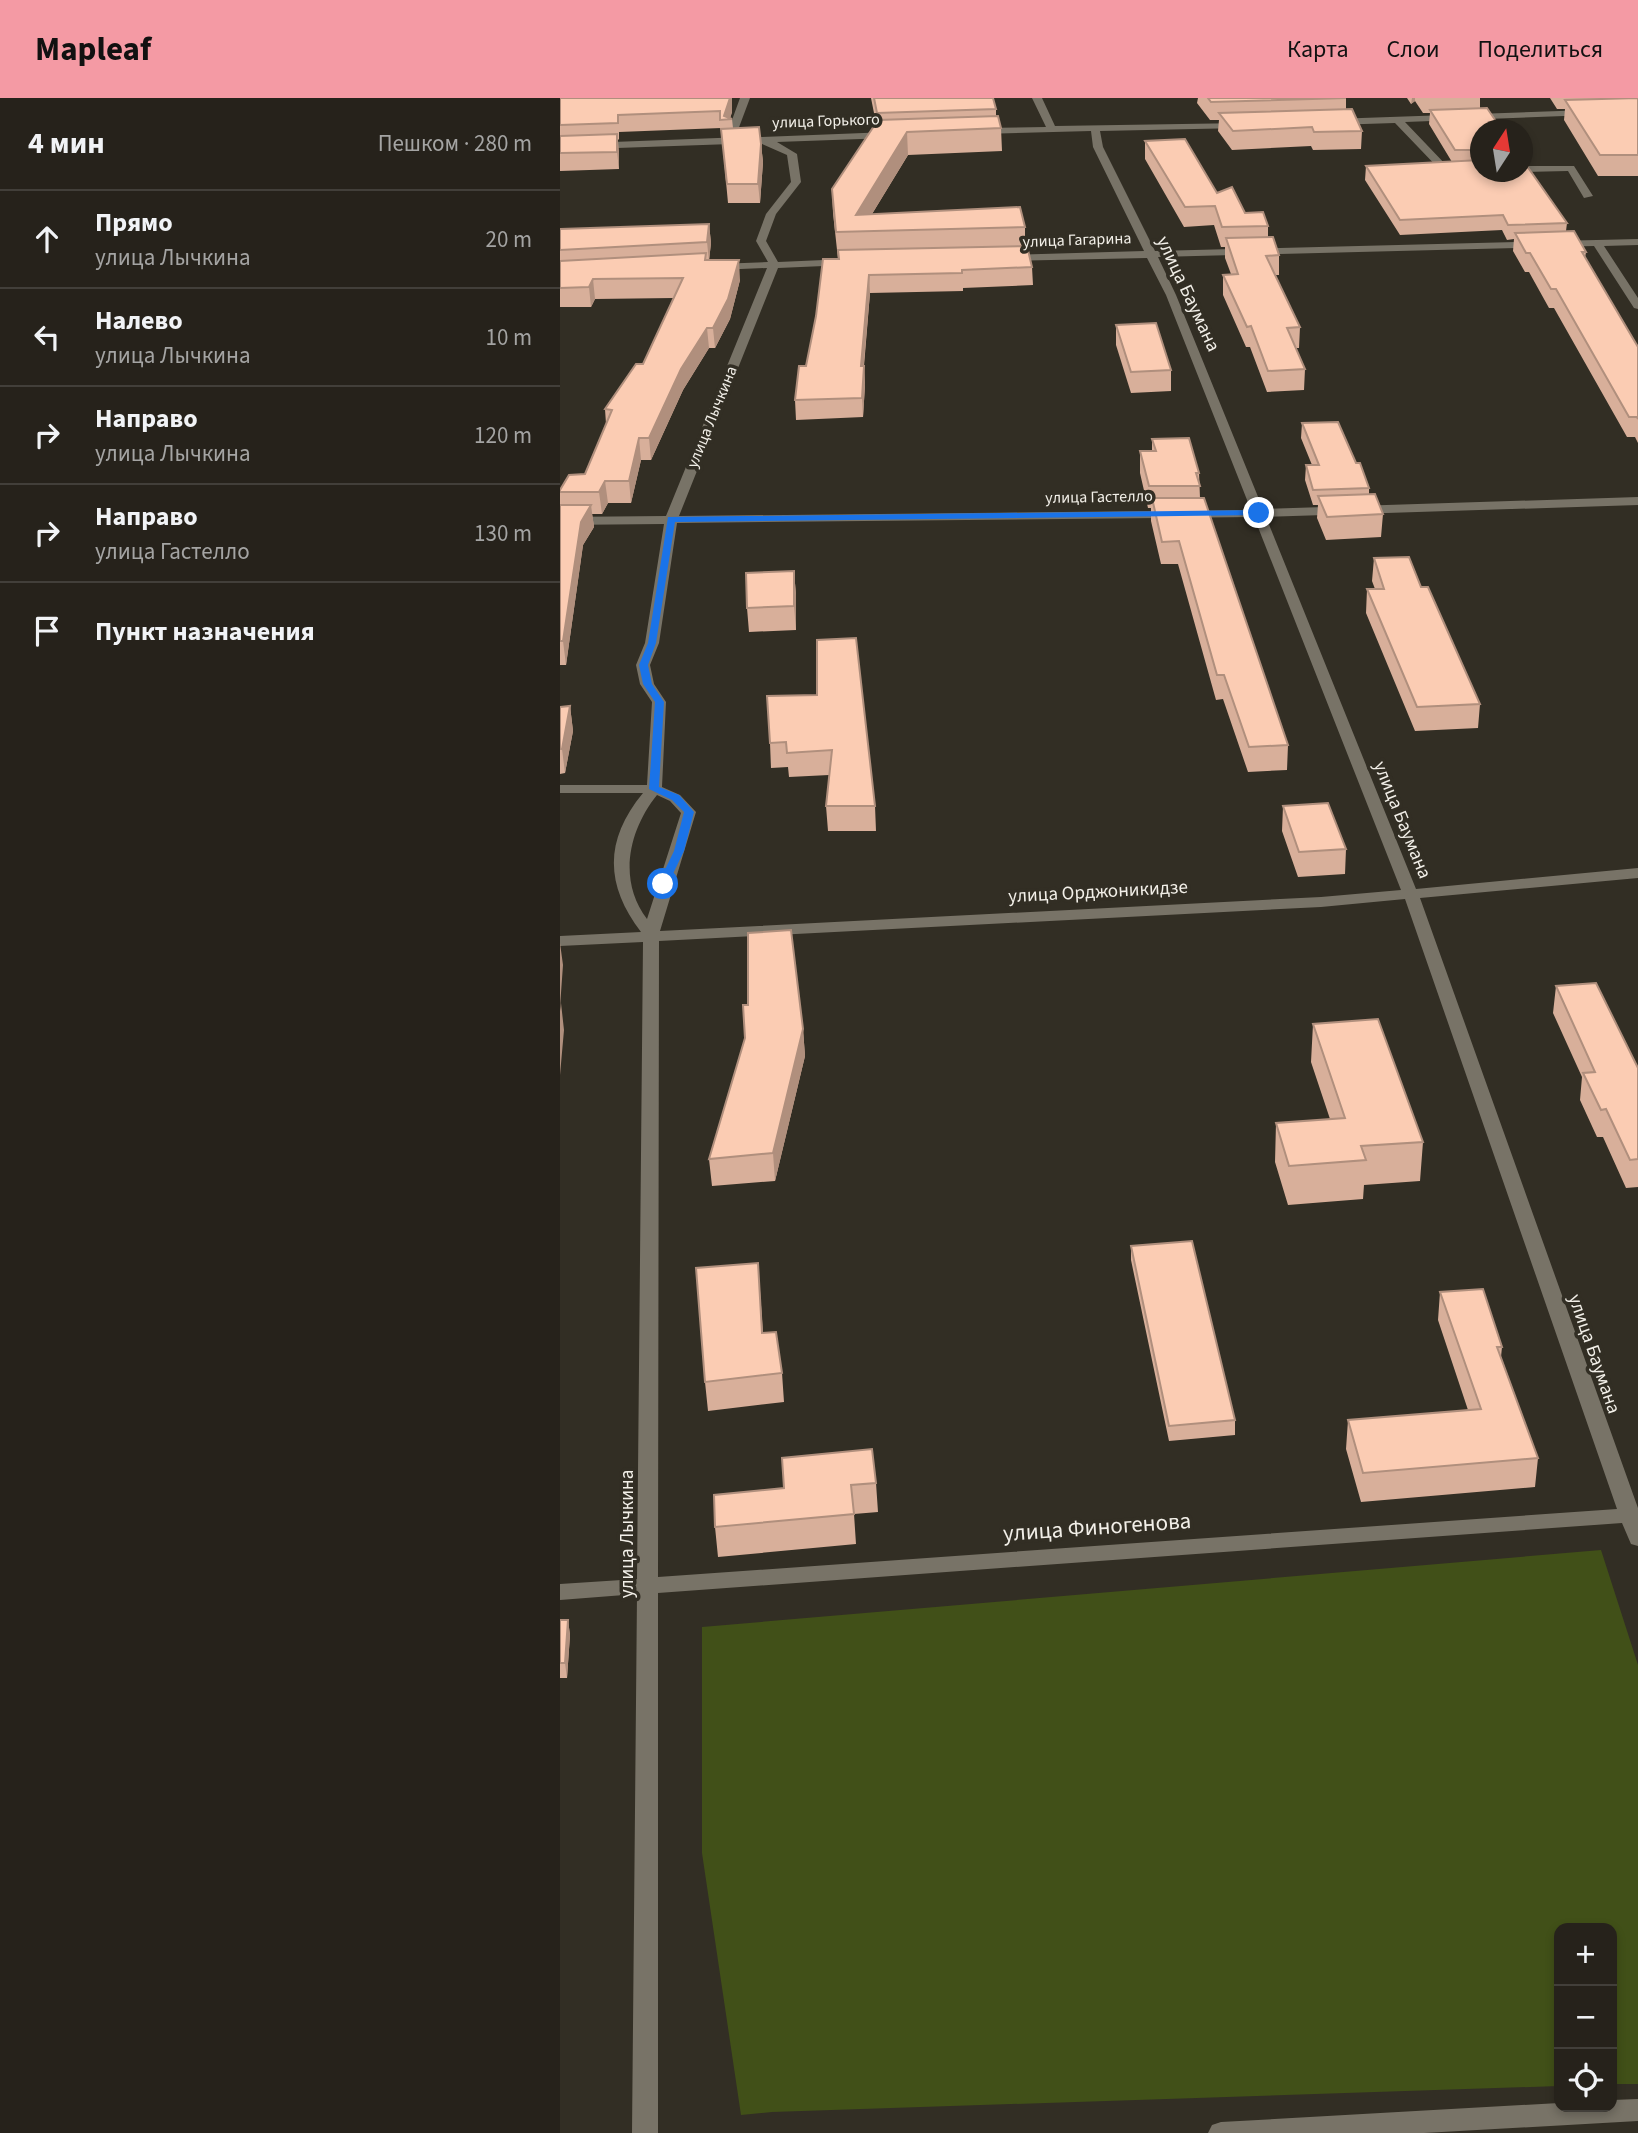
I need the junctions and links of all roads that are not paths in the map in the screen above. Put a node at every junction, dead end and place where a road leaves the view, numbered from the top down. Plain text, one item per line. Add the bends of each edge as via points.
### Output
1 (745, 98) edge
2 (1037, 98) edge
3 (1598, 113) edge
4 (1398, 120) junction
5 (1316, 122) edge
6 (1261, 124) edge
7 (1052, 129) junction
8 (1095, 129) junction
9 (971, 132) edge
10 (903, 134) edge
11 (755, 139) junction
12 (560, 148) edge
13 (1533, 169) edge
14 (1470, 170) edge
15 (1588, 196) dead end
16 (1638, 242) edge
17 (1598, 244) junction
18 (1149, 254) junction
19 (996, 258) edge
20 (857, 262) edge
21 (774, 264) junction
22 (704, 268) edge
23 (1638, 306) edge
24 (1638, 500) edge
25 (1259, 513) junction
26 (671, 519) junction
27 (560, 521) edge
28 (560, 789) edge
29 (654, 789) junction
30 (1638, 873) edge
31 (1411, 895) junction
32 (651, 935) junction
33 (560, 941) edge
34 (1634, 1516) edge
35 (1638, 1539) edge
36 (648, 1584) junction
37 (560, 1592) edge
38 (1638, 2110) edge
39 (645, 2133) edge
40 (1221, 2133) edge

1 - 11 street via 733,131
2 - 7 street
3 - 4 street
4 - 5 street
4 - 14 street via 1445,170
6 - 8 street
7 - 8 street
7 - 9 street
8 - 18 street, улица Баумана via 1098,147
10 - 11 street, улица Горького
11 - 12 street, улица Горького
11 - 21 street via 792,154 796,182 771,214 761,241
13 - 15 street via 1570,168
16 - 17 street, улица Гагарина
17 - 18 street, улица Гагарина
17 - 23 street
18 - 19 street, улица Гагарина
18 - 25 street, улица Баумана via 1171,295
20 - 21 street
21 - 22 street
21 - 26 street, улица Лычкина
24 - 25 street, улица Гастелло
25 - 26 street, улица Гастелло
25 - 31 street, улица Баумана
26 - 27 street, улица Гастелло
26 - 29 street, улица Лычкина via 652,643 643,665 647,684 659,702
28 - 29 street
29 - 32 street via 630,823 621,865 629,904
29 - 32 street, улица Лычкина via 676,797 689,812 679,851 663,884
30 - 31 street, улица Орджоникидзе
31 - 32 street, улица Орджоникидзе
31 - 34 street, улица Баумана
32 - 33 street, улица Орджоникидзе
32 - 36 street, улица Лычкина
34 - 35 street, улица Баумана
34 - 36 street, улица Финогенова
36 - 37 street, улица Финогенова
36 - 39 street, улица Лычкина
38 - 40 street

